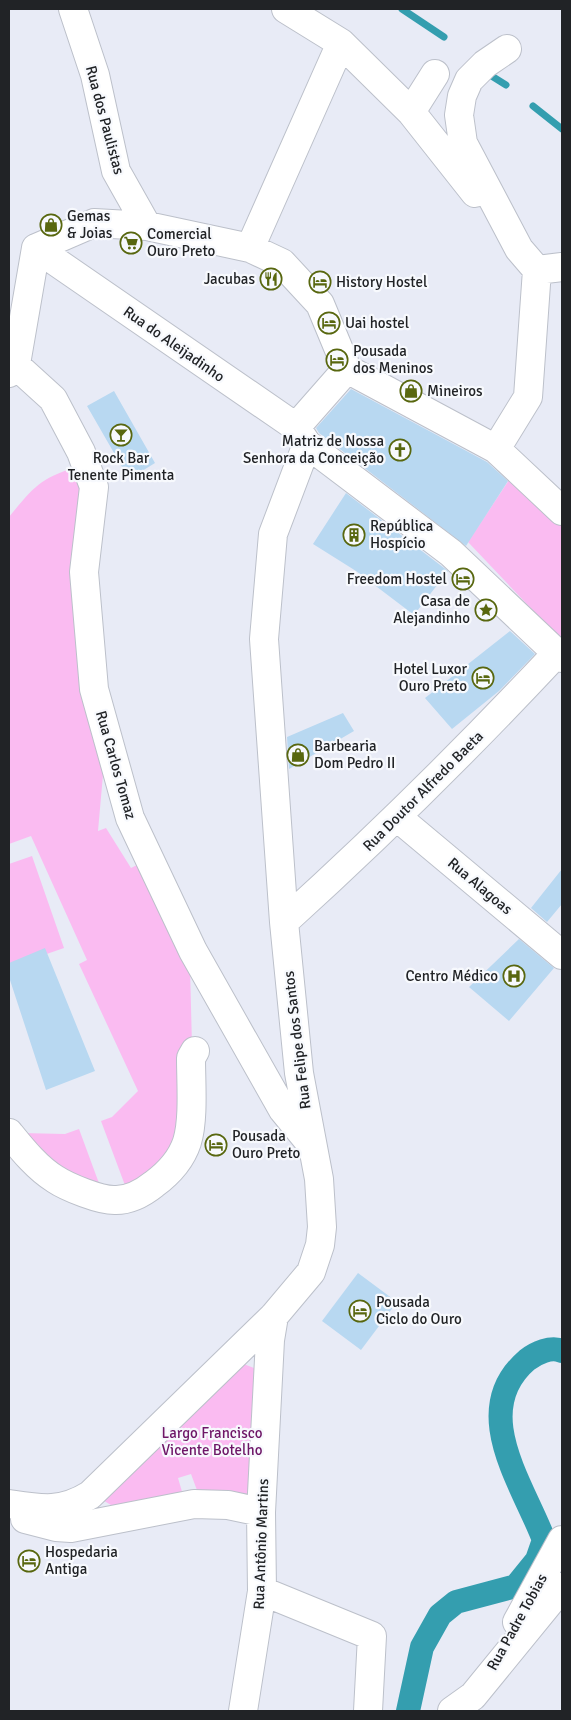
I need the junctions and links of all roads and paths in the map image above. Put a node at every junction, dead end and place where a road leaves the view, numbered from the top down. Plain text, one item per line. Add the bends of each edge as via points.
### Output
1 (73, 9) edge
2 (286, 9) edge
3 (341, 43) junction
4 (507, 49) dead end
5 (435, 74) dead end
6 (411, 112) junction
7 (147, 226) junction
8 (36, 248) junction
9 (250, 248) junction
10 (519, 249) junction
11 (549, 268) edge
12 (11, 365) edge
13 (347, 369) junction
14 (302, 436) junction
15 (496, 449) junction
16 (562, 511) edge
17 (559, 656) edge
18 (397, 817) junction
19 (284, 922) junction
20 (562, 955) edge
21 (195, 1051) dead end
22 (9, 1133) edge
23 (312, 1146) junction
24 (274, 1316) junction
25 (9, 1504) edge
26 (9, 1509) edge
27 (261, 1512) junction
28 (562, 1540) edge
29 (562, 1587) edge
30 (262, 1591) junction
31 (470, 1699) edge
32 (244, 1711) edge
33 (368, 1711) edge

1 - 7 street, Rua dos Paulistas via 95,75 116,171
2 - 3 street
3 - 6 street
3 - 9 street
4 - 10 street via 469,80 459,115 463,144
5 - 6 street
6 - 10 street
7 - 8 street via 94,223
7 - 9 street
8 - 12 street
8 - 14 street, Rua do Aleijadinho
9 - 13 street via 282,264 320,304
10 - 11 street
11 - 15 street via 528,397
12 - 23 street, Rua Carlos Tomaz via 53,399 81,452 94,486 84,572 94,689 130,818 193,951 283,1110
13 - 14 street
13 - 15 street
14 - 17 street, Rua do Aleijadinho via 451,553
14 - 19 street, Rua Felipe dos Santos via 273,534 264,639
15 - 16 street
17 - 18 street, Rua Doutor Alfredo Baeta
18 - 19 street, Rua Doutor Alfredo Baeta
18 - 20 street, Rua Alagoas
19 - 23 street, Rua Felipe dos Santos via 299,1072
21 - 22 street via 191,1058 190,1127 184,1148 160,1180 132,1197 116,1200 95,1196 55,1179
23 - 24 street, Rua Felipe dos Santos via 319,1180 320,1245 311,1272
24 - 25 street, Rua Felipe dos Santos via 90,1495 74,1505 58,1508
24 - 27 street, Rua Antônio Martins
26 - 27 street via 41,1524 71,1528 194,1504 228,1505
27 - 30 street, Rua Antônio Martins
28 - 31 street, Rua Padre Tobias
29 - 31 street
30 - 32 street, Rua Antônio Martins
30 - 33 street via 372,1636

